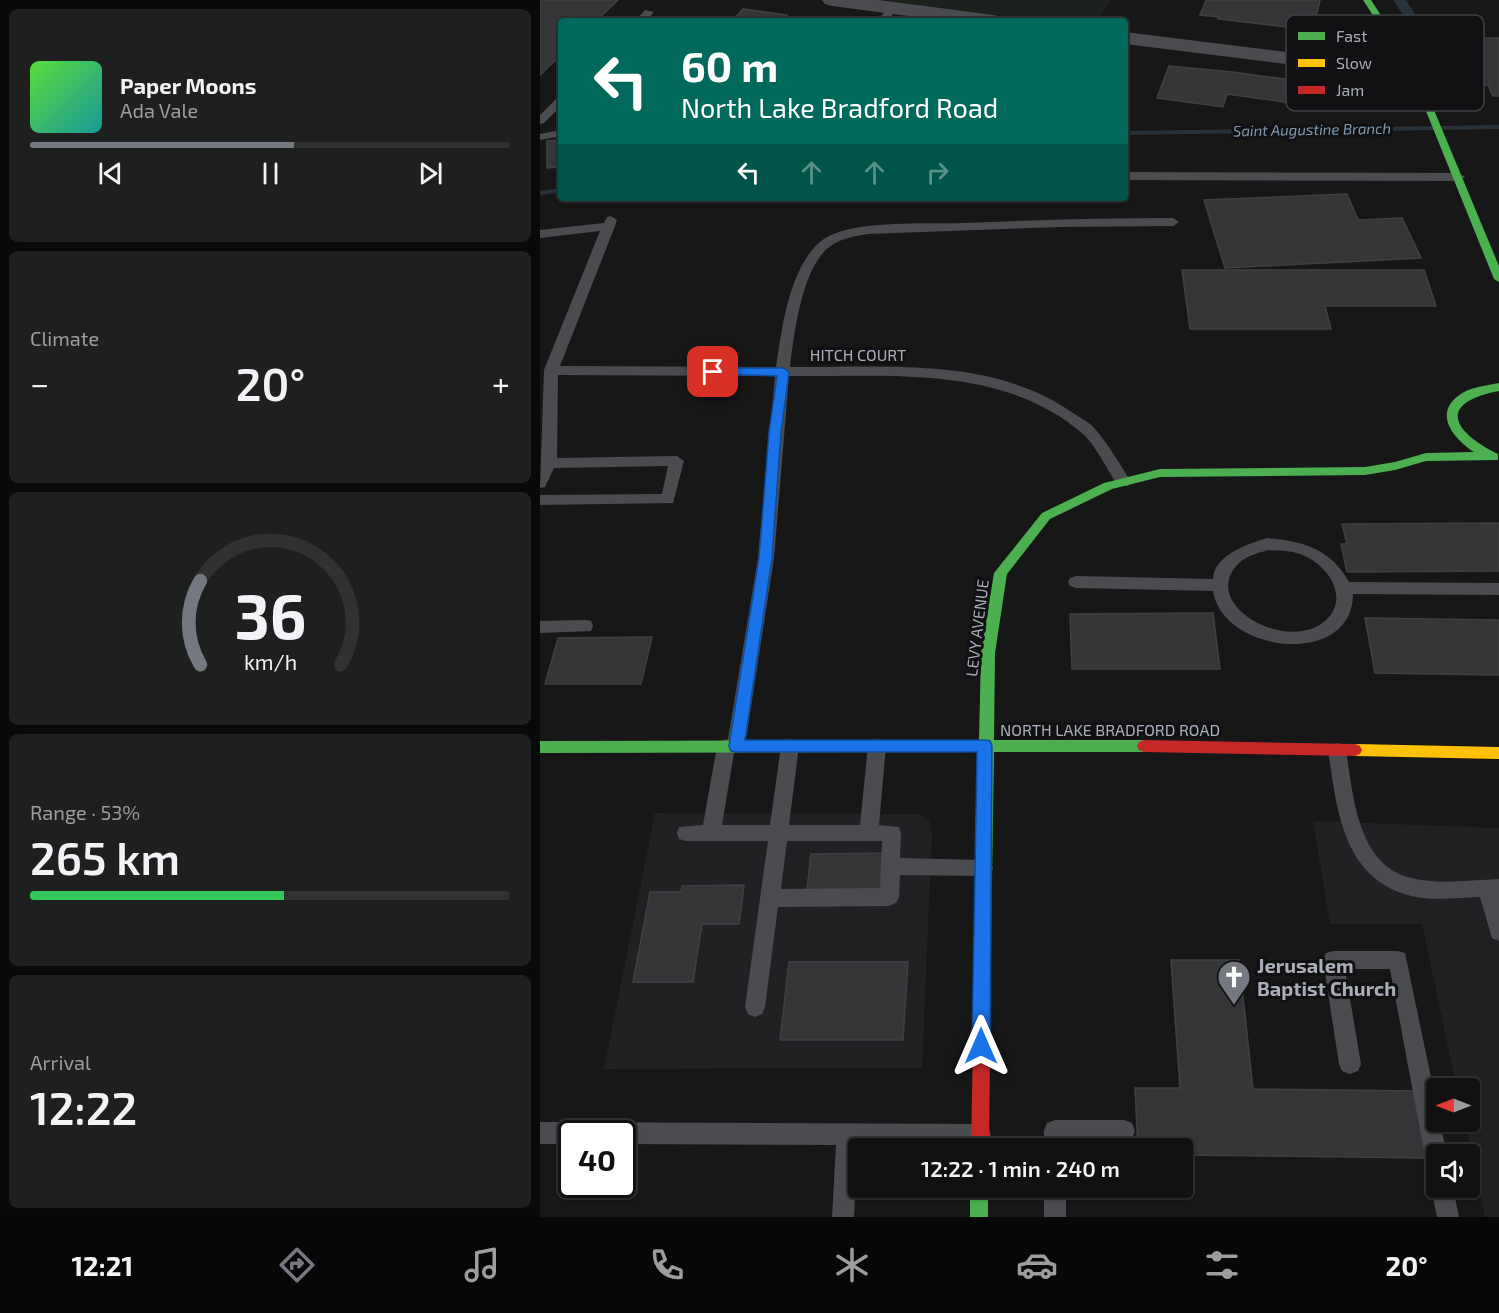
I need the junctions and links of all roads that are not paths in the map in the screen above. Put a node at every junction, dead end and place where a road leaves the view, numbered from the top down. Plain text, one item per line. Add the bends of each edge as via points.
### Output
1 (832, 0) edge
2 (1367, 0) edge
3 (649, 12) dead end
4 (888, 14) edge
5 (1377, 15) edge
6 (643, 18) edge
7 (949, 18) edge
8 (1128, 38) edge
9 (1286, 58) edge
10 (558, 103) edge
11 (1432, 111) edge
12 (540, 121) edge
13 (558, 134) edge
14 (540, 137) edge
15 (1128, 176) edge
16 (1459, 177) junction
17 (1173, 222) dead end
18 (540, 234) edge
19 (1499, 279) edge
20 (551, 370) junction
21 (783, 372) junction
22 (1495, 385) edge
23 (545, 401) edge
24 (1451, 422) junction
25 (1494, 457) edge
26 (1426, 458) junction
27 (549, 463) junction
28 (1124, 482) junction
29 (540, 483) edge
30 (540, 501) edge
31 (1076, 582) dead end
32 (1219, 585) junction
33 (1345, 588) junction
34 (1499, 589) edge
35 (585, 626) dead end
36 (540, 627) edge
37 (731, 746) junction
38 (790, 746) junction
39 (877, 746) junction
40 (985, 746) junction
41 (540, 747) edge
42 (1337, 750) junction
43 (1499, 753) edge
44 (687, 833) dead end
45 (711, 833) junction
46 (778, 833) junction
47 (868, 833) junction
48 (891, 866) junction
49 (983, 868) junction
50 (1493, 888) edge
51 (770, 898) junction
52 (1499, 932) edge
53 (755, 1007) dead end
54 (1350, 1064) dead end
55 (1124, 1131) dead end
56 (540, 1133) edge
57 (848, 1135) junction
58 (905, 1138) edge
59 (980, 1138) edge
60 (1055, 1138) edge
61 (1434, 1144) edge
62 (979, 1198) edge
63 (1055, 1198) edge
64 (1444, 1198) edge
65 (843, 1217) edge
66 (979, 1217) edge
67 (1055, 1217) edge
68 (1448, 1217) edge

1 - 4 street
2 - 5 street
3 - 6 lane
4 - 7 street
8 - 9 street
10 - 12 lane
11 - 16 street
13 - 14 lane
15 - 16 lane
16 - 19 street
17 - 21 lane via 1088,221 865,230 827,243 811,256 794,307
18 - 20 lane via 610,223
20 - 21 lane, HITCH COURT
20 - 23 lane
21 - 28 lane, HITCH COURT via 931,373 984,380 1022,392 1054,406 1089,431
21 - 37 lane via 766,558
22 - 24 street via 1470,391 1457,399 1451,409
23 - 27 lane
24 - 25 street via 1464,441
24 - 26 street via 1443,441
25 - 26 street, LEVY AVENUE
26 - 28 street, LEVY AVENUE via 1365,471 1160,473
27 - 29 lane
27 - 30 lane via 677,461 668,498
28 - 40 street, LEVY AVENUE via 1046,516 1001,573 988,653
31 - 32 lane
32 - 33 lane via 1222,570 1233,558 1267,544 1307,550 1337,573
32 - 33 lane via 1222,600 1232,615 1248,627 1288,639 1309,636 1333,624 1346,604
33 - 34 lane
35 - 36 lane
37 - 38 street, NORTH LAKE BRADFORD ROAD
37 - 41 street, NORTH LAKE BRADFORD ROAD
37 - 45 lane
38 - 39 street, NORTH LAKE BRADFORD ROAD
38 - 46 lane
39 - 40 street, NORTH LAKE BRADFORD ROAD
39 - 47 lane
40 - 42 street, NORTH LAKE BRADFORD ROAD
40 - 49 street, LEVY AVENUE
42 - 43 street, NORTH LAKE BRADFORD ROAD
42 - 50 lane via 1350,819 1360,848 1387,879 1412,887
44 - 45 lane
45 - 46 lane
46 - 47 lane
46 - 51 lane
47 - 48 lane via 892,833
48 - 49 lane
48 - 51 lane via 889,897
49 - 59 street, LEVY AVENUE
50 - 52 lane
51 - 53 lane
54 - 61 lane via 1333,960 1398,960
55 - 60 lane via 1055,1131
56 - 57 lane
57 - 58 lane
57 - 65 lane
62 - 66 street
63 - 67 lane
64 - 68 lane

